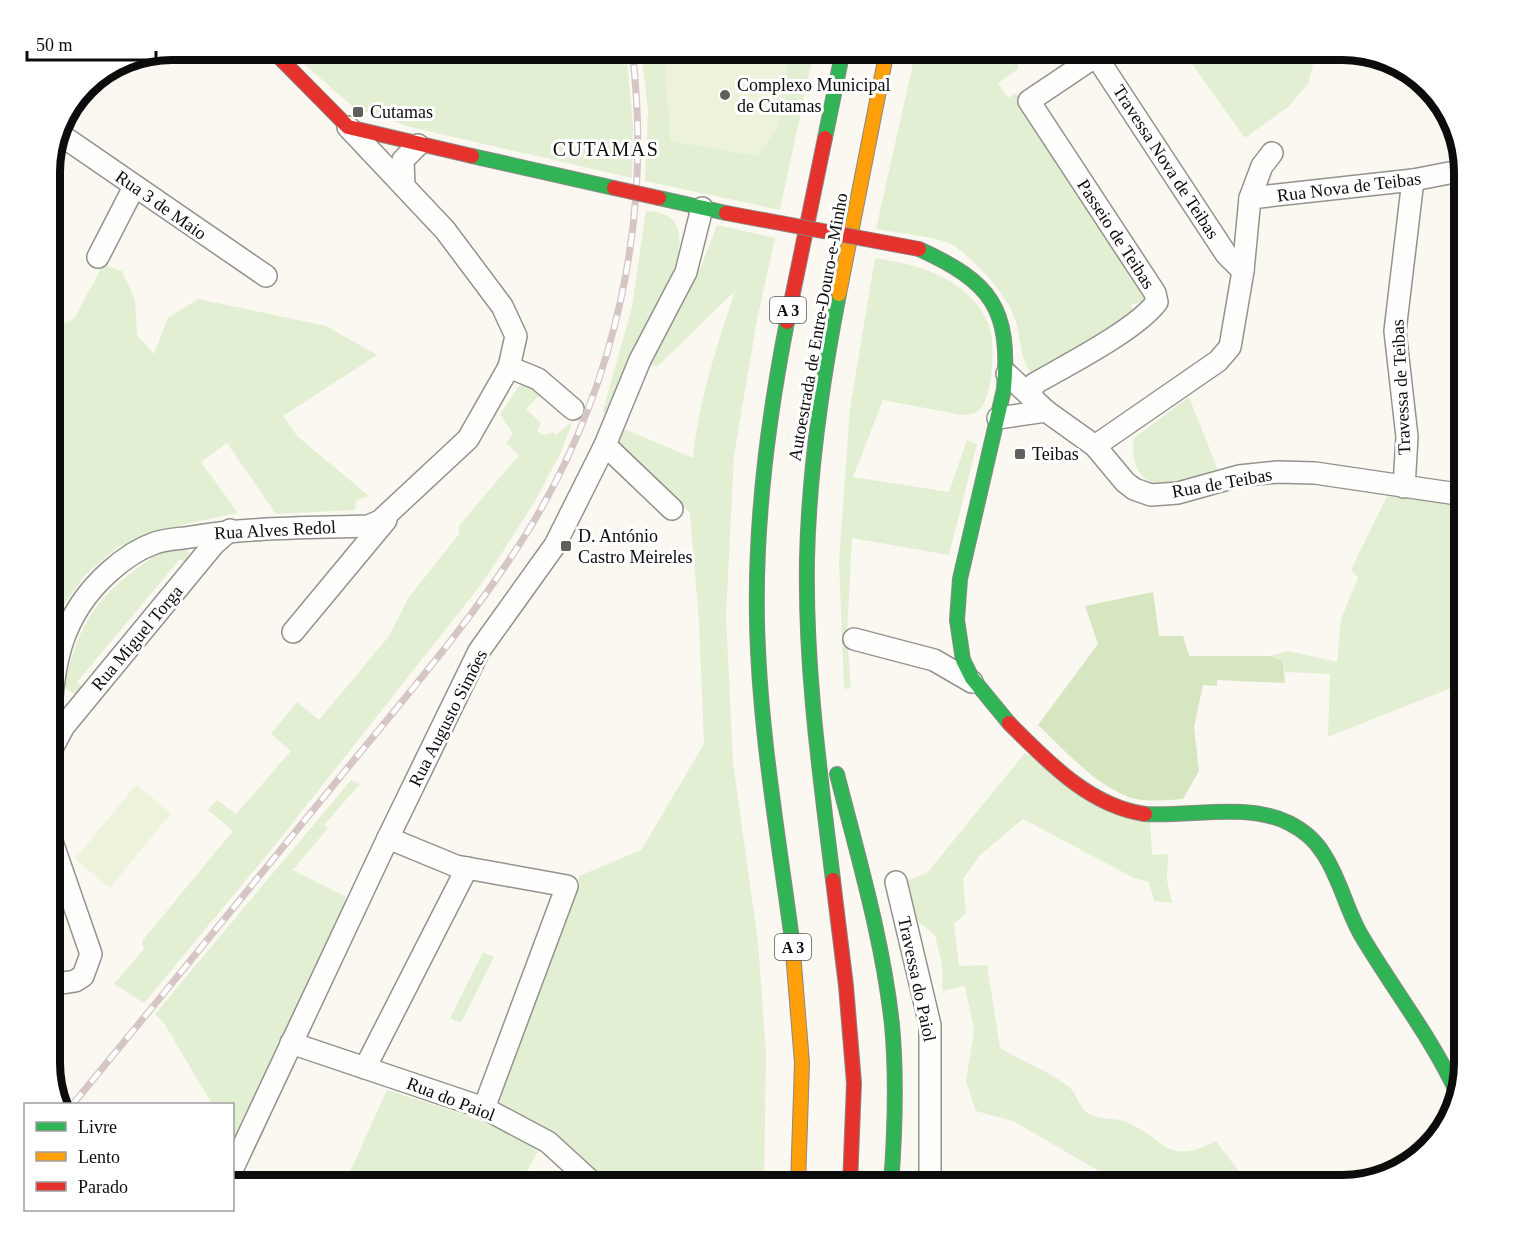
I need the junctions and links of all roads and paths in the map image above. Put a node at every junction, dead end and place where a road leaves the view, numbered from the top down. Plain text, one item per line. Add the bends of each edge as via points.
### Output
1 (282, 60) edge
2 (841, 60) edge
3 (885, 60) edge
4 (1085, 60) edge
5 (1099, 60) edge
6 (348, 128) junction
7 (65, 138) edge
8 (418, 145) junction
9 (1272, 153) dead end
10 (1449, 173) dead end
11 (1413, 180) junction
12 (404, 186) junction
13 (134, 187) junction
14 (1250, 198) junction
15 (702, 208) junction
16 (98, 257) dead end
17 (1243, 271) junction
18 (266, 276) dead end
19 (509, 367) junction
20 (1007, 374) junction
21 (1030, 396) junction
22 (573, 409) dead end
23 (1046, 411) junction
24 (998, 418) junction
25 (605, 445) junction
26 (1095, 446) junction
27 (1404, 487) junction
28 (1454, 494) edge
29 (672, 509) dead end
30 (392, 512) junction
31 (231, 530) junction
32 (293, 632) dead end
33 (854, 639) dead end
34 (60, 648) edge
35 (810, 665) junction
36 (972, 682) junction
37 (60, 733) edge
38 (388, 838) junction
39 (60, 865) edge
40 (467, 868) junction
41 (896, 882) dead end
42 (60, 983) edge
43 (291, 1042) junction
44 (365, 1068) junction
45 (1452, 1083) edge
46 (484, 1108) junction
47 (234, 1166) edge
48 (584, 1175) edge
49 (799, 1175) edge
50 (850, 1175) edge
51 (892, 1175) edge
52 (930, 1175) edge

1 - 6 main road
2 - 49 main road, Autoestrada de Entre-Douro-e-Minho / A 3 via 770,414 758,563 760,696 798,992 802,1122
3 - 35 main road, Autoestrada de Entre-Douro-e-Minho / A 3 via 819,403 808,535
4 - 21 street, Passeio de Teibas via 1029,101 1155,293 1157,302 1095,349 1034,384
5 - 17 street, Travessa Nova de Teibas via 1226,254
6 - 8 main road
6 - 12 street, Rua Alves Redol
7 - 13 street, Rua 3 de Maio
8 - 12 street via 404,160
8 - 15 main road, bridge
9 - 14 street, Rua Nova de Teibas via 1262,166
10 - 11 street, Rua Nova de Teibas
11 - 14 street, Rua Nova de Teibas
11 - 27 street, Travessa de Teibas via 1395,331 1407,437
12 - 19 street, Rua Alves Redol via 445,230 502,306 516,336
13 - 16 street
13 - 18 street, Rua 3 de Maio
14 - 17 street, Rua Nova de Teibas
15 - 20 main road, bridge via 919,249 957,265 990,298 1003,323
15 - 25 street, Rua Augusto Simões via 686,272 640,360
17 - 26 street, Rua Nova de Teibas via 1230,347 1218,361
19 - 22 street via 538,379
19 - 30 street, Rua Alves Redol via 468,439
20 - 21 street, Rua de Teibas
20 - 24 main road
21 - 23 street, Rua de Teibas
23 - 24 street
23 - 26 street, Rua de Teibas
24 - 36 main road via 957,604 958,644
25 - 29 street
25 - 38 street, Rua Augusto Simões via 555,545 479,651
26 - 27 street, Rua de Teibas via 1125,482 1151,495 1277,472 1315,473
27 - 28 street, Rua de Teibas
30 - 31 street, Rua Alves Redol via 368,526
30 - 32 street
31 - 34 street, Rua Alves Redol via 155,543 116,566 80,603
31 - 37 street, Rua Miguel Torga via 214,544
33 - 36 street via 934,660
35 - 50 main road, Autoestrada de Entre-Douro-e-Minho / A 3 via 816,752 850,1020 854,1083
35 - 51 main road via 878,939 889,1004 895,1110
36 - 45 main road via 1059,773 1105,803 1150,815 1253,813 1275,818 1307,834 1322,850 1359,931 1436,1048
38 - 40 street
38 - 43 street, Rua Augusto Simões
39 - 42 street via 91,954 84,976
40 - 44 street
40 - 46 street via 567,886
41 - 52 street, Travessa do Paiol via 930,1025
43 - 44 street, Rua do Paiol
43 - 47 street, Rua Augusto Simões
44 - 46 street, Rua do Paiol
46 - 48 street, Rua do Paiol via 548,1142

